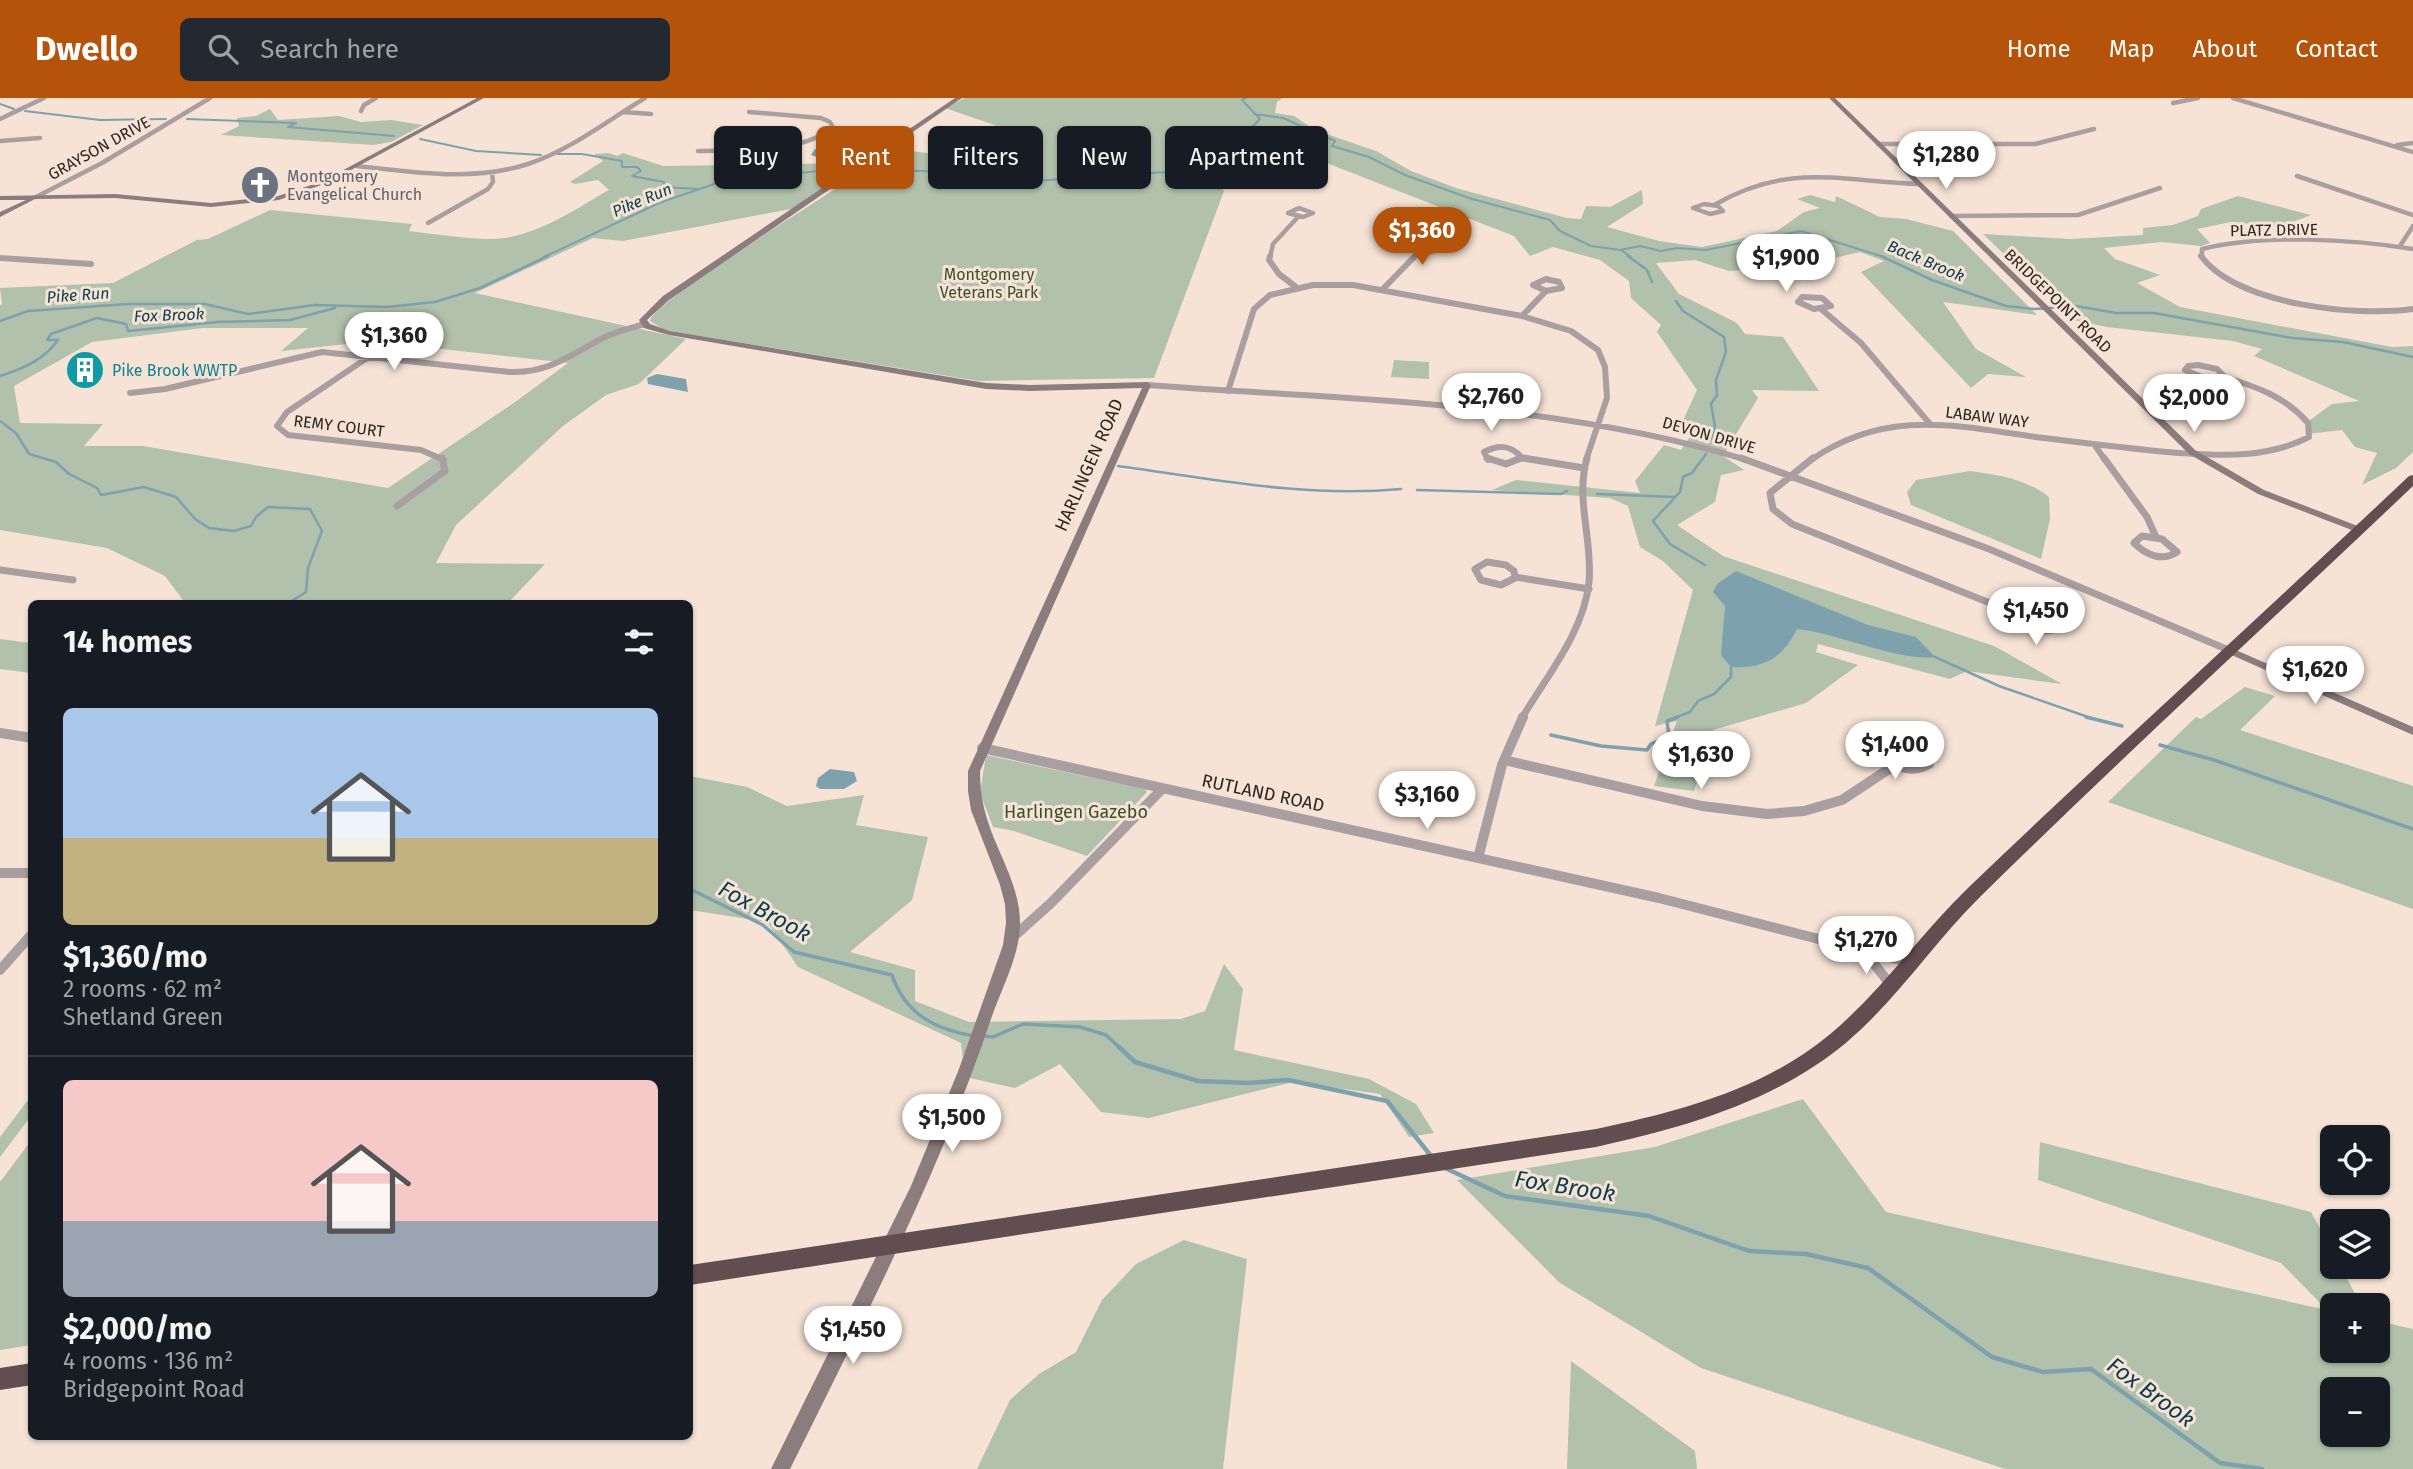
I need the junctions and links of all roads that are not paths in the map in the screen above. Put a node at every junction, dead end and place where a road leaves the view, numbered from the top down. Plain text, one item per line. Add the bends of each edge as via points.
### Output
1 (44, 98) edge
2 (210, 98) edge
3 (376, 98) edge
4 (481, 98) edge
5 (645, 98) edge
6 (959, 98) edge
7 (1832, 98) edge
8 (2198, 98) edge
9 (2233, 98) edge
10 (2173, 103) dead end
11 (361, 111) dead end
12 (621, 112) junction
13 (749, 112) dead end
14 (651, 114) dead end
15 (0, 119) edge
16 (833, 126) edge
17 (914, 127) edge
18 (2094, 128) dead end
19 (40, 138) dead end
20 (816, 140) edge
21 (0, 141) edge
22 (2413, 143) edge
23 (1878, 144) junction
24 (2395, 146) junction
25 (698, 151) dead end
26 (2413, 152) edge
27 (357, 166) junction
28 (492, 172) junction
29 (2297, 176) dead end
30 (1919, 184) junction
31 (2160, 188) dead end
32 (826, 189) edge
33 (36, 197) junction
34 (0, 198) edge
35 (1714, 205) junction
36 (0, 215) edge
37 (2413, 215) edge
38 (1951, 216) junction
39 (1298, 217) dead end
40 (428, 223) dead end
41 (2413, 226) edge
42 (2400, 246) junction
43 (2413, 249) edge
44 (1418, 253) junction
45 (0, 258) edge
46 (91, 264) dead end
47 (1296, 287) junction
48 (1383, 289) junction
49 (1546, 291) junction
50 (1821, 309) junction
51 (2413, 309) edge
52 (2048, 311) joint
53 (1522, 316) junction
54 (645, 324) junction
55 (370, 356) junction
56 (2225, 377) junction
57 (1147, 385) junction
58 (1228, 391) junction
59 (130, 393) dead end
60 (1600, 423) junction
61 (1930, 424) junction
62 (2096, 447) junction
63 (2192, 452) junction
64 (1522, 458) junction
65 (1584, 468) junction
66 (1791, 475) junction
67 (2413, 479) edge
68 (397, 506) dead end
69 (2360, 530) junction
70 (2156, 537) junction
71 (0, 570) edge
72 (1515, 577) junction
73 (73, 580) dead end
74 (1589, 589) junction
75 (2010, 611) junction
76 (2231, 651) junction
77 (2413, 731) edge
78 (0, 733) edge
79 (28, 737) edge
80 (982, 748) junction
81 (1504, 760) junction
82 (1895, 765) junction
83 (1162, 789) junction
84 (1478, 858) junction
85 (0, 873) edge
86 (28, 873) edge
87 (28, 938) edge
88 (1011, 939) junction
89 (1864, 951) junction
90 (1908, 962) junction
91 (0, 970) edge
92 (1890, 984) junction
93 (892, 1245) junction
94 (693, 1275) edge
95 (28, 1375) edge
96 (0, 1379) edge
97 (780, 1469) edge

1 - 15 street
2 - 33 street, GRAYSON DRIVE
3 - 11 street
4 - 27 street
5 - 12 street
6 - 17 street
7 - 23 street, BRIDGEPOINT ROAD
8 - 10 street
9 - 24 street
12 - 14 street
12 - 28 street via 540,158
13 - 16 street via 821,118
18 - 23 street via 2026,144
19 - 21 street
20 - 25 street via 795,146
22 - 24 street
23 - 30 street, BRIDGEPOINT ROAD
24 - 26 street
27 - 28 street via 453,174
27 - 33 street via 296,194 242,204 115,196
28 - 40 street via 488,189
29 - 37 street
30 - 35 street via 1781,176 1740,188
30 - 38 street, BRIDGEPOINT ROAD
31 - 38 street via 2078,215
32 - 54 street via 654,306 644,317
33 - 34 street
33 - 36 street
35 - 35 street via 1700,204 1693,208 1705,214 1723,211
38 - 52 street, BRIDGEPOINT ROAD
39 - 47 street via 1273,244 1269,260
41 - 42 street
42 - 43 street, PLATZ DRIVE
42 - 51 street, PLATZ DRIVE via 2230,242 2204,247 2200,255 2231,281 2273,296 2384,312
44 - 44 street via 1432,253 1437,248 1425,243 1410,246
44 - 48 street
45 - 46 street
47 - 48 street via 1336,284
47 - 58 street via 1270,295 1254,309
48 - 53 street
49 - 49 street via 1559,290 1563,286 1546,279 1533,283
49 - 53 street
50 - 50 street via 1829,308 1829,302 1811,296 1797,300 1804,307
50 - 61 street via 1861,343
52 - 63 street, BRIDGEPOINT ROAD
53 - 60 street via 1571,331 1598,351 1609,392
54 - 55 street via 607,336 567,363 535,372
54 - 57 street, HARLINGEN ROAD via 679,335 986,386
55 - 59 street via 311,353 165,389
55 - 68 street, REMY COURT via 287,412 277,426 288,435 441,456 445,471
56 - 56 street via 2211,367 2185,368 2202,379
56 - 63 street, LABAW WAY via 2290,405 2308,423 2309,437 2295,447 2267,453
57 - 58 street, DEVON DRIVE
57 - 80 street, HARLINGEN ROAD
58 - 60 street, DEVON DRIVE
60 - 65 street
60 - 66 street, DEVON DRIVE via 1698,444
61 - 62 street, LABAW WAY
61 - 66 street, LABAW WAY via 1855,434
62 - 63 street, LABAW WAY
62 - 70 street via 2147,517
63 - 69 street, BRIDGEPOINT ROAD via 2261,492
64 - 64 street via 1502,446 1484,452 1489,461 1500,464
64 - 65 street
65 - 74 street via 1581,495 1590,557
66 - 75 street, LABAW WAY via 1774,487 1769,498 1773,509 1792,524
66 - 76 street, DEVON DRIVE via 2015,559
67 - 69 highway
69 - 76 highway
70 - 70 street via 2142,536 2133,543 2153,555 2175,554 2173,545
71 - 73 street
72 - 72 street via 1511,568 1500,563 1475,569 1481,580 1494,584
72 - 74 street
74 - 81 street via 1580,616
75 - 75 street via 2010,619 2026,630 2042,633 2055,627 2053,619 2034,609
76 - 77 street
76 - 90 highway via 1970,896
78 - 79 street
80 - 83 street, RUTLAND ROAD
80 - 88 street, HARLINGEN ROAD via 973,788 1009,900
81 - 82 street via 1702,806 1767,814 1804,811 1842,800
81 - 84 street
82 - 82 street via 1919,769 1930,759 1919,745 1889,740 1881,751
83 - 84 street, RUTLAND ROAD
83 - 88 street via 1062,894
84 - 89 street, RUTLAND ROAD via 1659,898
85 - 86 street
87 - 91 street
88 - 93 street, HARLINGEN ROAD via 975,1047
89 - 90 street, RUTLAND ROAD
89 - 92 street
90 - 92 highway
92 - 93 highway via 1864,1014 1782,1077 1718,1106 1630,1131
93 - 94 highway
93 - 97 street
95 - 96 highway

